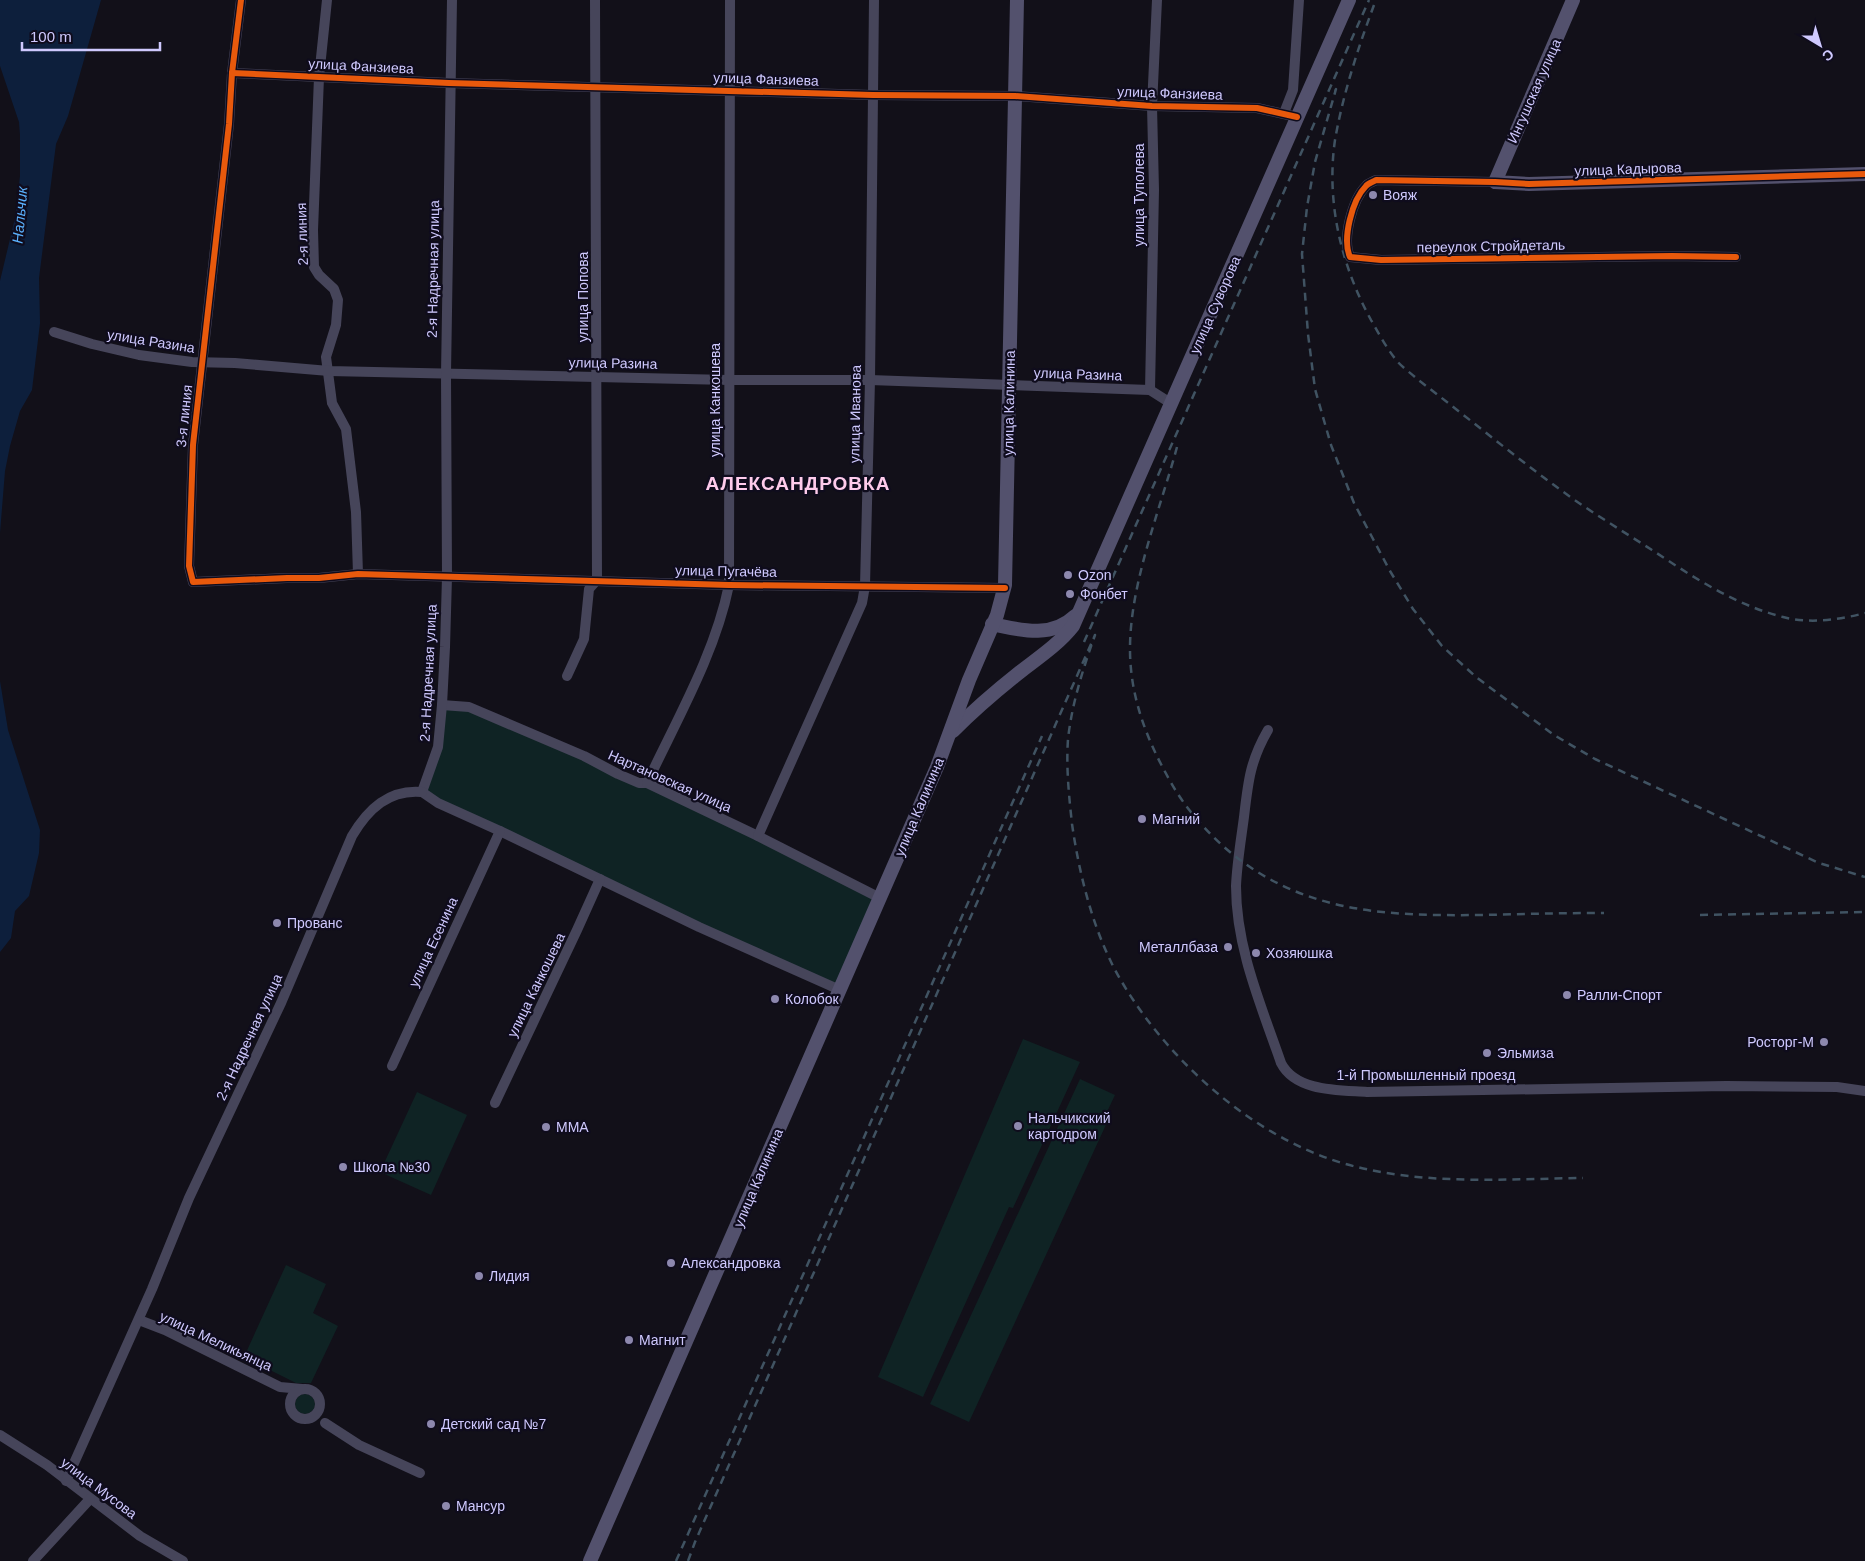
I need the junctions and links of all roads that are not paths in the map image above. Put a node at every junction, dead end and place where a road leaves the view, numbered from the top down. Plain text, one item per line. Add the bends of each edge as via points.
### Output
1 (241, 0) edge
2 (327, 0) edge
3 (452, 0) edge
4 (595, 0) edge
5 (730, 0) edge
6 (874, 0) edge
7 (1017, 0) edge
8 (1156, 0) edge
9 (1298, 0) edge
10 (1349, 0) edge
11 (1573, 0) edge
12 (232, 73) junction
13 (319, 77) junction
14 (450, 83) junction
15 (596, 86) junction
16 (729, 91) junction
17 (873, 95) junction
18 (1015, 96) junction
19 (1152, 106) junction
20 (1291, 115) junction
21 (1865, 174) edge
22 (1391, 182) joint
23 (1495, 182) junction
24 (1736, 257) dead end
25 (54, 332) dead end
26 (203, 362) junction
27 (329, 371) junction
28 (446, 374) junction
29 (597, 377) junction
30 (729, 380) junction
31 (870, 380) junction
32 (1010, 386) junction
33 (1150, 390) junction
34 (1172, 404) junction
35 (358, 574) junction
36 (447, 577) junction
37 (597, 580) junction
38 (729, 585) junction
39 (865, 586) junction
40 (1004, 588) junction
41 (1080, 611) junction
42 (992, 624) junction
43 (566, 676) dead end
44 (442, 705) junction
45 (1268, 730) dead end
46 (949, 736) junction
47 (647, 783) junction
48 (422, 792) junction
49 (500, 831) junction
50 (758, 836) junction
51 (600, 879) junction
52 (880, 898) junction
53 (840, 990) junction
54 (392, 1066) dead end
55 (1865, 1091) edge
56 (496, 1102) dead end
57 (139, 1320) junction
58 (280, 1387) junction
59 (302, 1389) junction
60 (290, 1400) junction
61 (319, 1407) junction
62 (307, 1418) junction
63 (325, 1423) junction
64 (0, 1435) edge
65 (420, 1473) dead end
66 (66, 1481) junction
67 (90, 1499) junction
68 (33, 1561) edge
69 (183, 1561) edge
70 (590, 1561) edge

1 - 12 street, 3-я линия
2 - 13 street, 2-я линия
3 - 14 street, 2-я Надречная улица
4 - 15 street, улица Попова
5 - 16 street, улица Канкошева
6 - 17 street, улица Иванова
7 - 18 main road, улица Калинина
8 - 19 street, улица Туполева
9 - 20 street
10 - 20 main road, улица Суворова
11 - 23 main road, Ингушская улица
12 - 13 street, улица Фанзиева
12 - 26 street, 3-я линия
13 - 14 street, улица Фанзиева
13 - 27 street, 2-я линия via 314,267 334,289 338,300 336,325 326,357
14 - 15 street, улица Фанзиева
14 - 28 street, 2-я Надречная улица
15 - 16 street, улица Фанзиева
15 - 29 street, улица Попова
16 - 17 street, улица Фанзиева
16 - 30 street, улица Канкошева
17 - 18 street, улица Фанзиева
17 - 31 street, улица Иванова
18 - 19 street, улица Фанзиева
18 - 32 main road, улица Калинина
19 - 20 street, улица Фанзиева via 1257,108
19 - 33 street, улица Туполева via 1154,190
20 - 34 main road, улица Суворова
21 - 23 main road, улица Кадырова via 1553,184
22 - 23 street, улица Кадырова
22 - 24 street, переулок Стройдеталь via 1376,180 1366,184 1348,230 1350,258
25 - 26 street, улица Разина via 139,355
26 - 27 street, улица Разина
26 - 35 street, 3-я линия via 193,445 189,566 194,582
27 - 28 street, улица Разина
27 - 35 street, 2-я линия via 332,403 346,429 356,512
28 - 29 street, улица Разина
28 - 36 street, 2-я Надречная улица
29 - 30 street, улица Разина
29 - 37 street, улица Попова
30 - 31 street, улица Разина
30 - 38 street, улица Канкошева
31 - 32 street, улица Разина
31 - 39 street, улица Иванова
32 - 33 street, улица Разина
32 - 40 main road, улица Калинина
33 - 34 street
34 - 41 main road, улица Суворова
35 - 36 street, 3-я линия
36 - 37 street, улица Пугачёва
36 - 44 street, 2-я Надречная улица
37 - 38 street, улица Пугачёва
37 - 43 street, улица Попова via 589,590 584,638
38 - 39 street, улица Пугачёва
38 - 47 street, улица Канкошева via 725,607 704,661
39 - 40 street, улица Пугачёва
39 - 50 street, улица Иванова via 862,603
40 - 42 main road, улица Калинина
41 - 42 main road via 1058,628 1045,631 1032,632
41 - 46 main road, улица Суворова via 1068,632 991,694
42 - 46 main road, улица Калинина
44 - 47 street, Нартановская улица via 469,707 639,783
44 - 48 street, 2-я Надречная улица via 438,747
45 - 55 street, 1-й Промышленный проезд via 1251,768 1236,886 1243,946 1254,987 1281,1063 1294,1078 1322,1088 1367,1092 1726,1086 1837,1087
46 - 52 main road, улица Калинина
47 - 50 street, Нартановская улица
48 - 49 street via 438,803
48 - 57 street, 2-я Надречная улица via 396,793 366,816 352,836 281,1003 189,1198
49 - 51 street
49 - 54 street, улица Есенина
50 - 52 street, Нартановская улица
51 - 53 street
51 - 56 street, улица Канкошева
52 - 53 main road, улица Калинина
53 - 70 main road, улица Калинина
57 - 58 street, улица Меликьянца
57 - 66 street, 2-я Надречная улица
58 - 59 street
58 - 60 street
59 - 60 street
59 - 61 street via 314,1392 319,1399
60 - 62 street via 295,1415
61 - 62 street
61 - 63 street
62 - 63 street
63 - 65 street via 359,1445
64 - 66 street, улица Мусова
66 - 67 street, улица Мусова
67 - 68 street
67 - 69 street, улица Мусова via 140,1536

